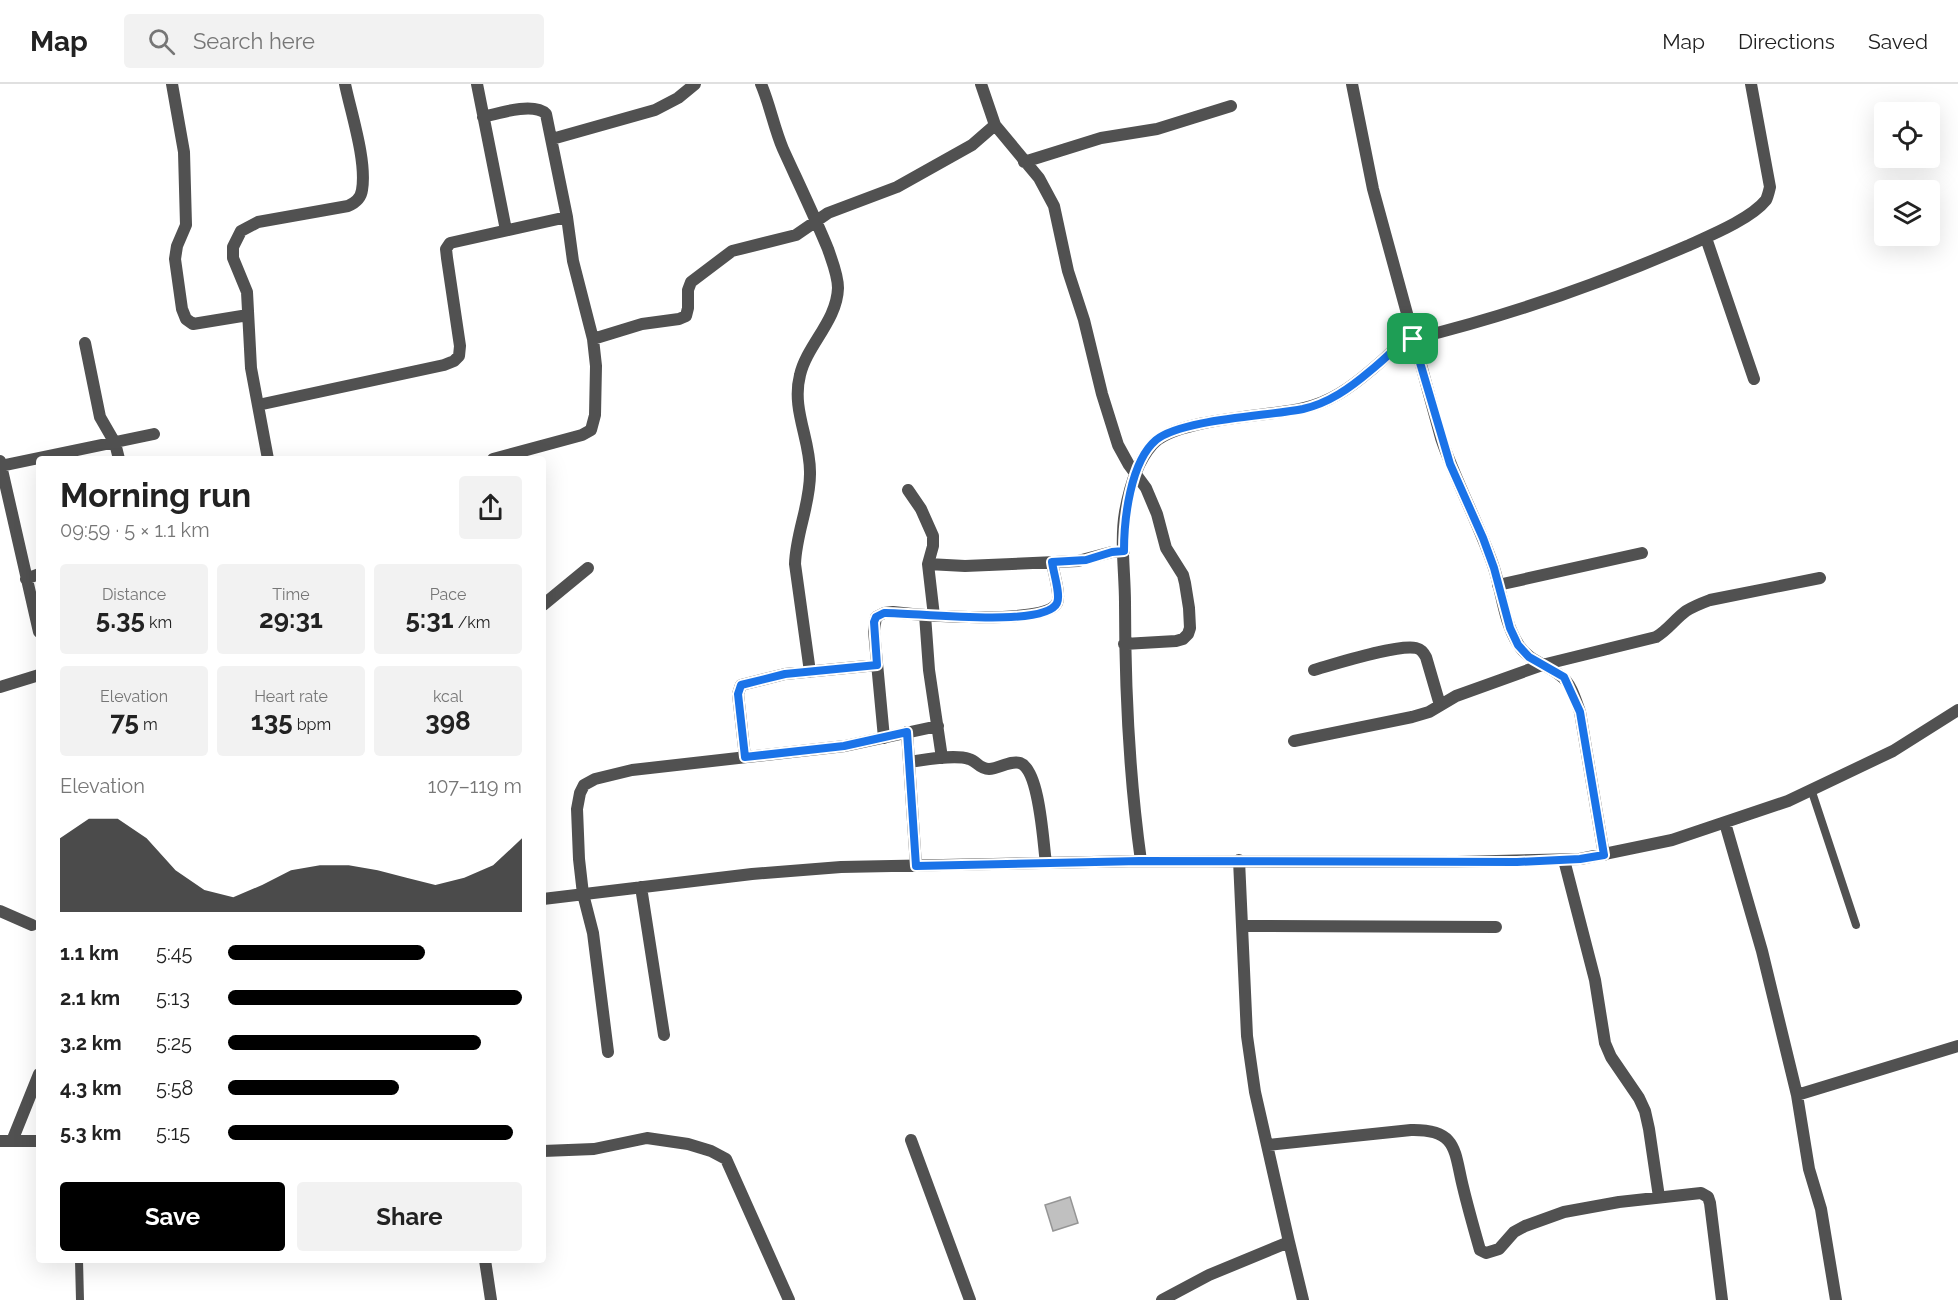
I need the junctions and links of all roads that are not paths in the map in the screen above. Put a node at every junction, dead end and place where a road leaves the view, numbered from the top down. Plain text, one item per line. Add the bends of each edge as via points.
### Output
1 (172, 84) edge
2 (345, 84) edge
3 (477, 84) edge
4 (761, 84) edge
5 (981, 84) edge
6 (1352, 84) edge
7 (1750, 84) edge
8 (691, 85) edge
9 (1231, 106) dead end
10 (483, 117) junction
11 (995, 125) junction
12 (552, 139) junction
13 (1024, 162) junction
14 (567, 217) junction
15 (816, 220) junction
16 (506, 230) junction
17 (1706, 238) junction
18 (248, 315) junction
19 (1408, 322) junction
20 (593, 339) junction
21 (1413, 339) junction
22 (85, 343) dead end
23 (1754, 379) dead end
24 (258, 405) junction
25 (154, 434) dead end
26 (115, 443) junction
27 (51, 456) edge
28 (118, 456) edge
29 (267, 456) edge
30 (504, 456) edge
31 (36, 459) edge
32 (0, 461) edge
33 (1, 466) edge
34 (1137, 473) junction
35 (908, 490) dead end
36 (1124, 551) junction
37 (1642, 553) dead end
38 (1052, 562) junction
39 (928, 564) junction
40 (588, 568) dead end
41 (36, 574) edge
42 (1820, 578) dead end
43 (26, 579) junction
44 (1498, 585) junction
45 (546, 603) edge
46 (929, 615) junction
47 (36, 620) edge
48 (1125, 644) junction
49 (877, 665) junction
50 (1542, 665) junction
51 (1314, 670) dead end
52 (810, 672) junction
53 (36, 676) edge
54 (0, 687) edge
55 (1440, 705) junction
56 (1958, 710) edge
57 (938, 726) junction
58 (907, 732) junction
59 (884, 738) junction
60 (1294, 741) dead end
61 (745, 757) junction
62 (942, 758) junction
63 (909, 762) junction
64 (1811, 789) junction
65 (1725, 823) junction
66 (1604, 855) junction
67 (1239, 860) junction
68 (1564, 860) junction
69 (1140, 861) junction
70 (1046, 863) junction
71 (916, 866) junction
72 (641, 887) junction
73 (584, 894) junction
74 (546, 899) edge
75 (0, 911) edge
76 (32, 925) dead end
77 (1856, 925) dead end
78 (1242, 926) junction
79 (1496, 927) dead end
80 (664, 1035) dead end
81 (1958, 1046) edge
82 (608, 1052) dead end
83 (36, 1080) edge
84 (1797, 1095) junction
85 (911, 1140) dead end
86 (6, 1141) edge
87 (36, 1141) edge
88 (1267, 1145) junction
89 (546, 1151) edge
90 (1659, 1197) junction
91 (1288, 1242) junction
92 (79, 1263) edge
93 (485, 1263) edge
94 (80, 1300) edge
95 (491, 1300) edge
96 (789, 1300) edge
97 (970, 1300) edge
98 (1162, 1300) edge
99 (1303, 1300) edge
100 (1722, 1300) edge
101 (1836, 1300) edge

1 - 18 street via 185,169 186,225 175,259 186,319 202,324
2 - 18 street via 360,157 359,199 348,206 272,219 241,231 233,247 233,258 247,292
3 - 10 street
4 - 15 street via 783,149
5 - 11 street
6 - 19 street via 1373,189
7 - 17 street via 1770,187 1767,198
8 - 12 street via 678,98 655,110
9 - 13 street via 1157,129 1101,138
10 - 12 street via 542,110
10 - 16 street
11 - 13 street
11 - 15 street via 972,145 897,187
12 - 14 street
13 - 34 street via 1045,187 1054,206 1068,271 1114,434 1122,455
14 - 16 street
14 - 20 street via 573,261
15 - 20 street via 796,235 732,251 707,269 691,282 686,316
15 - 52 street via 838,287 836,302 805,361 798,387 797,408 805,436 810,485 795,564
16 - 24 street via 450,243 446,249 460,346 454,361
17 - 21 street via 1571,294
17 - 23 street
18 - 24 street
19 - 21 street
19 - 34 street via 1398,346 1344,392 1303,409 1172,431 1150,447
20 - 30 street via 595,414 591,430
21 - 44 street via 1450,464 1483,538
22 - 26 street via 100,417
24 - 29 street
25 - 26 street
26 - 27 street
26 - 28 street
31 - 33 street
32 - 33 street
33 - 43 street
34 - 36 street via 1125,512
34 - 48 street via 1166,548 1183,575 1190,628 1183,639
35 - 39 street via 933,536
36 - 38 street via 1086,560
36 - 48 street
37 - 44 street
38 - 39 street
38 - 46 street via 1058,598 1051,610 992,617
39 - 46 street
40 - 45 street
41 - 43 street
42 - 50 street via 1710,600 1685,611 1656,637
43 - 47 street
44 - 50 street via 1518,645
46 - 49 street via 893,612 876,617
46 - 57 street via 929,670
48 - 69 street via 1130,766
49 - 52 street
49 - 59 street
50 - 55 street
50 - 66 street via 1564,677 1580,712
51 - 55 street via 1399,648 1422,650
52 - 61 street via 741,685 738,694
53 - 54 street
55 - 60 street via 1394,722
56 - 64 street via 1893,751
57 - 58 street
57 - 62 street
58 - 59 street
58 - 63 street
59 - 61 street
61 - 73 street via 610,774 584,785 577,809
62 - 63 street
62 - 70 street via 968,758 989,769 1012,763 1027,768 1034,785
63 - 71 street
64 - 65 street
64 - 77 lane
65 - 66 street
65 - 84 street via 1762,951
66 - 68 street
67 - 68 street
67 - 69 street
67 - 78 street
68 - 90 street via 1595,980 1605,1043 1645,1111
69 - 70 street
70 - 71 street
71 - 72 street via 841,867
72 - 73 street
72 - 80 street
73 - 74 street
73 - 82 street via 593,933
75 - 76 street
78 - 79 street
78 - 88 street via 1247,1036
81 - 84 street
83 - 86 street
84 - 101 street
85 - 97 street
86 - 87 street
88 - 90 street via 1411,1130 1436,1133 1453,1146 1458,1158 1480,1250 1486,1253 1499,1249 1514,1232 1538,1220 1583,1208
88 - 91 street
89 - 96 street via 594,1149 647,1138 688,1144 726,1159
90 - 100 street via 1701,1193 1708,1197
91 - 98 street via 1209,1275
91 - 99 street
92 - 94 lane
93 - 95 street

